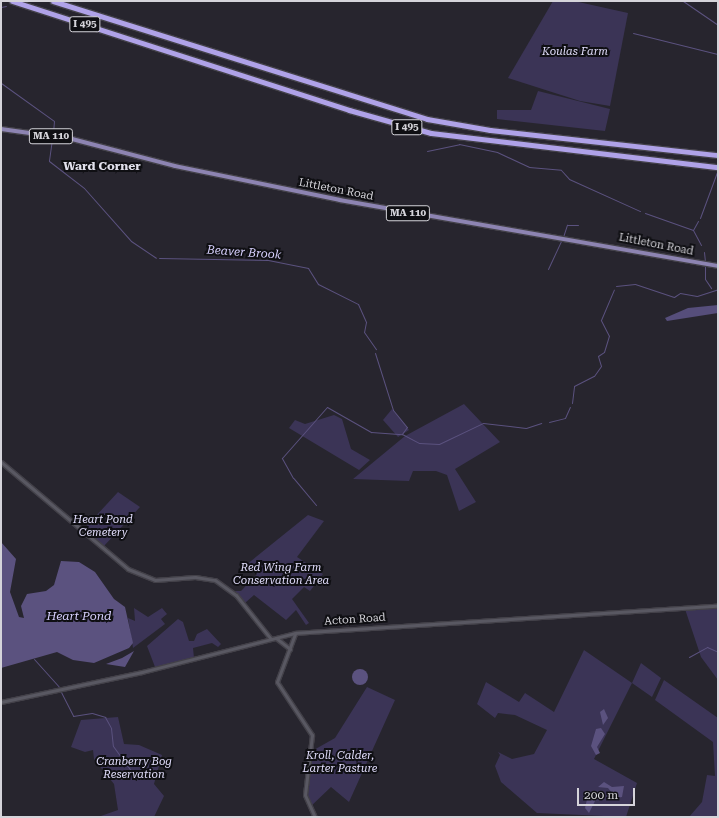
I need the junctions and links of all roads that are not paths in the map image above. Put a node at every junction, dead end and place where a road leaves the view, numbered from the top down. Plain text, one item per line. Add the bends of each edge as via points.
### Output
1 (12, 1) edge
2 (53, 1) edge
3 (1, 129) edge
4 (718, 154) edge
5 (718, 167) edge
6 (718, 266) edge
7 (1, 462) edge
8 (718, 606) edge
9 (295, 633) junction
10 (276, 638) junction
11 (271, 640) junction
12 (290, 649) junction
13 (1, 702) edge
14 (315, 817) edge

1 - 5 highway, I 495 via 364,115 431,132
2 - 4 highway, I 495 via 427,119 506,132
3 - 6 main road, Littleton Road / MA 110 via 72,139 175,166 353,202
7 - 11 main road via 59,514 141,577 155,580 208,577 234,592
8 - 9 main road, Acton Road
9 - 10 main road, Acton Road
9 - 12 main road
10 - 11 main road, Acton Road
10 - 12 main road
11 - 13 main road, Acton Road via 140,673
12 - 14 main road via 277,682 312,735 304,791 306,804

